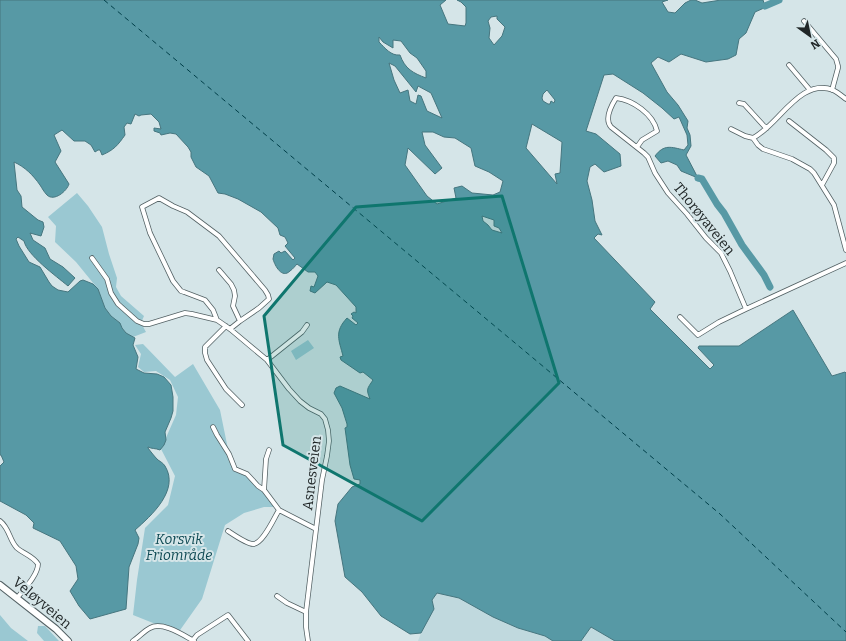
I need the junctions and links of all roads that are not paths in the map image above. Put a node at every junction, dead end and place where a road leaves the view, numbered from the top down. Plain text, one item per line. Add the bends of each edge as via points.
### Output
1 (804, 21) dead end
2 (789, 65) dead end
3 (810, 90) junction
4 (832, 90) junction
5 (846, 98) edge
6 (739, 103) dead end
7 (789, 121) dead end
8 (767, 128) junction
9 (732, 129) dead end
10 (753, 138) junction
11 (637, 147) junction
12 (822, 185) junction
13 (846, 250) edge
14 (92, 258) dead end
15 (846, 263) edge
16 (219, 270) dead end
17 (746, 309) junction
18 (680, 317) dead end
19 (218, 320) junction
20 (240, 321) junction
21 (307, 325) dead end
22 (228, 327) junction
23 (267, 360) junction
24 (242, 406) dead end
25 (213, 427) dead end
26 (269, 450) dead end
27 (264, 490) junction
28 (279, 510) junction
29 (0, 521) edge
30 (316, 529) junction
31 (228, 531) dead end
32 (0, 585) edge
33 (277, 596) dead end
34 (17, 598) junction
35 (306, 612) junction
36 (138, 640) edge
37 (68, 641) edge
38 (132, 641) edge
39 (193, 641) edge
40 (248, 641) edge
41 (308, 641) edge

1 - 4 street via 836,59 838,68
2 - 3 street
3 - 4 street
3 - 8 street
4 - 5 street
6 - 8 street via 744,104
7 - 12 street via 834,158 834,163
8 - 10 street
9 - 10 street
10 - 12 street via 765,150 792,158 811,170
11 - 11 street, Thorøyaveien via 608,124 608,116 616,98 635,106 656,126 657,131 642,140
11 - 17 street, Thorøyaveien via 648,157 668,193 721,253
12 - 13 street via 834,205
14 - 19 street, Asnesveien via 107,279 115,300 140,323 149,324 185,313
15 - 17 street
16 - 20 street via 234,290 233,306
17 - 18 street via 698,335
19 - 20 street via 205,300 184,292 173,281 150,233 142,207 159,198 187,212 219,236 268,295 268,299
19 - 22 street, Asnesveien
20 - 22 street
21 - 23 street
22 - 23 street, Asnesveien
22 - 24 street via 205,347 205,353 226,389
23 - 30 street, Asnesveien via 295,396 308,408 321,414 327,423 329,441
25 - 27 street via 230,454 235,469 247,474
26 - 27 street
27 - 28 street
28 - 30 street
28 - 31 street via 257,543 249,543
29 - 34 street via 8,529 14,544 38,564 32,578
30 - 35 street, Asnesveien
32 - 34 main road, Veløyveien
33 - 35 street
34 - 37 main road, Veløyveien
35 - 41 street, Asnesveien
36 - 38 street
36 - 39 street via 150,628 159,625
39 - 40 street via 197,635 228,615

